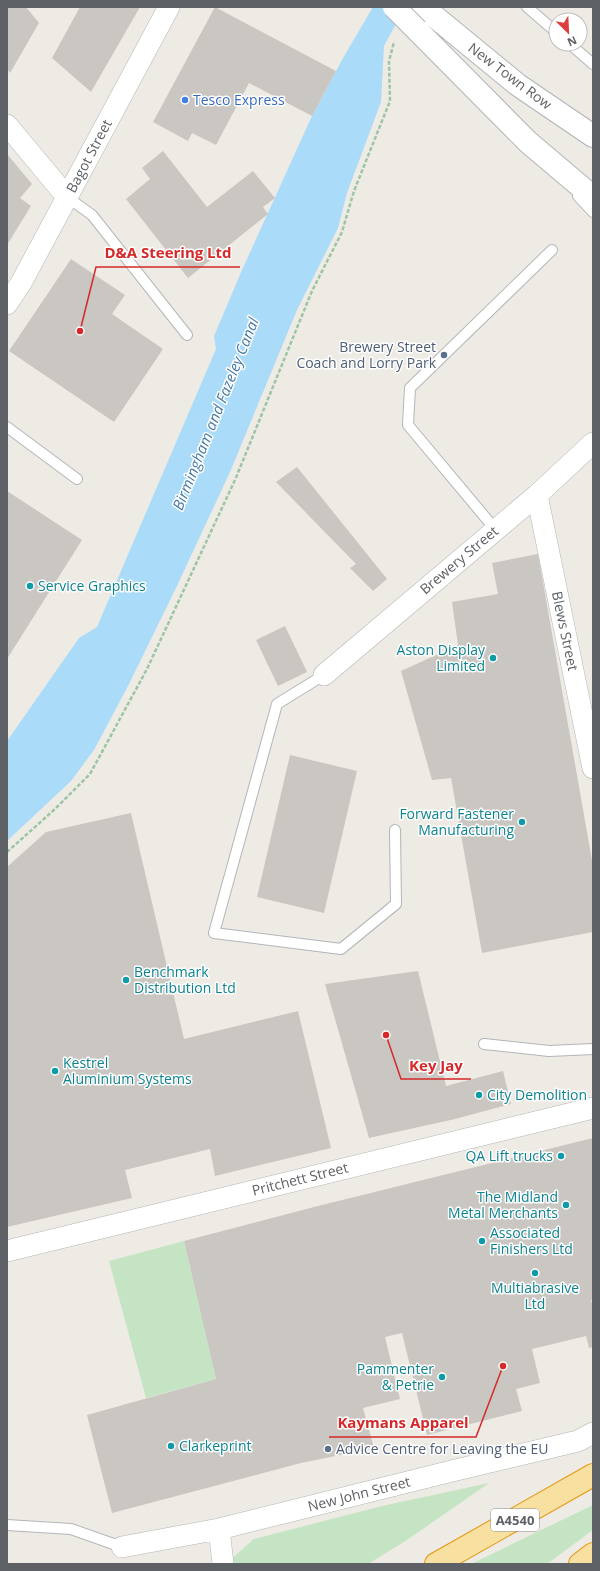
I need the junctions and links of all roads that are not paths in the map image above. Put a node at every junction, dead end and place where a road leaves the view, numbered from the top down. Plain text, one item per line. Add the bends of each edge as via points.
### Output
1 (169, 7) edge
2 (394, 7) edge
3 (527, 7) edge
4 (423, 17) edge
5 (548, 25) edge
6 (579, 52) edge
7 (593, 64) edge
8 (7, 125) edge
9 (593, 136) edge
10 (528, 142) junction
11 (67, 197) junction
12 (593, 197) edge
13 (593, 212) edge
14 (552, 250) dead end
15 (7, 304) edge
16 (187, 335) dead end
17 (7, 427) edge
18 (593, 443) edge
19 (77, 480) dead end
20 (537, 495) junction
21 (495, 529) junction
22 (324, 675) joint
23 (593, 768) edge
24 (395, 830) dead end
25 (484, 1044) dead end
26 (593, 1049) edge
27 (593, 1108) edge
28 (7, 1251) edge
29 (593, 1433) edge
30 (593, 1475) edge
31 (593, 1487) edge
32 (509, 1524) junction
33 (7, 1525) edge
34 (219, 1529) junction
35 (122, 1547) joint
36 (593, 1554) edge
37 (223, 1564) edge
38 (436, 1564) edge
39 (580, 1564) edge

1 - 11 street, Bagot Street
2 - 4 main road, bridge
3 - 5 lane
4 - 9 main road, New Town Row
4 - 10 main road, New Town Row
6 - 7 lane
8 - 11 street
10 - 12 main road, New Town Row
10 - 13 lane, New Town Row
11 - 15 street, Bagot Street
11 - 16 lane via 92,215
14 - 21 lane via 410,388 408,425
17 - 19 lane
18 - 20 street, Brewery Street
20 - 21 street, Brewery Street
20 - 23 street, Blews Street
21 - 22 street, Brewery Street
22 - 24 lane via 276,704 214,933 341,949 396,904
25 - 26 lane via 549,1051
27 - 28 street, Pritchett Street
29 - 34 street, New John Street via 578,1441
30 - 32 highway, A4540
31 - 32 highway
32 - 38 highway, A4540
33 - 35 lane via 71,1529
34 - 35 street, New John Street
34 - 37 street
36 - 39 highway

